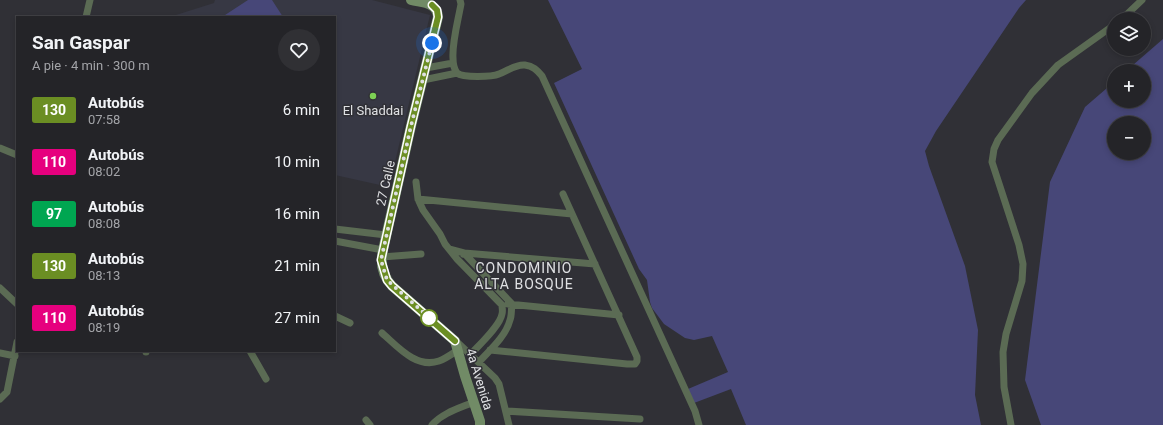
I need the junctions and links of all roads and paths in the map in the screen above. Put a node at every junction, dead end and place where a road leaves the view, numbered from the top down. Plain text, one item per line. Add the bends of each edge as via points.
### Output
1 (90, 0) edge
2 (411, 0) edge
3 (460, 0) edge
4 (1142, 0) edge
5 (1129, 12) edge
6 (86, 16) edge
7 (1107, 30) edge
8 (453, 63) junction
9 (426, 68) junction
10 (457, 72) junction
11 (423, 80) junction
12 (0, 148) edge
13 (16, 155) edge
14 (416, 182) dead end
15 (563, 194) dead end
16 (418, 199) junction
17 (572, 214) junction
18 (336, 229) edge
19 (386, 236) junction
20 (336, 241) edge
21 (449, 249) junction
22 (464, 253) junction
23 (382, 254) junction
24 (421, 254) dead end
25 (457, 259) junction
26 (595, 264) junction
27 (0, 288) edge
28 (16, 303) edge
29 (512, 304) junction
30 (502, 305) junction
31 (618, 315) junction
32 (336, 316) edge
33 (350, 323) dead end
34 (382, 333) dead end
35 (456, 345) junction
36 (16, 349) edge
37 (490, 350) junction
38 (251, 352) edge
39 (0, 353) edge
40 (470, 354) junction
41 (15, 356) junction
42 (479, 362) junction
43 (266, 380) dead end
44 (0, 399) edge
45 (474, 402) junction
46 (506, 411) junction
47 (640, 419) dead end
48 (432, 425) edge
49 (480, 425) edge
50 (509, 425) edge
51 (699, 425) edge
52 (1011, 425) edge

1 - 6 street
2 - 9 street, 27 Calle via 432,5 437,10 438,17
3 - 8 street
4 - 5 street
7 - 52 street via 1058,65 1032,93 994,149 992,162 1023,264 1022,281 1003,352 1004,387
8 - 9 street
8 - 10 street
9 - 11 street, 27 Calle
10 - 11 street
10 - 51 street via 471,76 498,75 524,65 534,67 542,76 695,411
11 - 19 street, 27 Calle
12 - 13 street
14 - 16 street
15 - 17 street
16 - 17 street
16 - 21 street via 422,210
17 - 26 street
18 - 19 street
19 - 23 street, 27 Calle
20 - 23 street
21 - 22 street
21 - 25 street
22 - 25 street
22 - 26 street
22 - 29 street
23 - 24 street
23 - 35 street, 27 Calle via 382,265 387,280
25 - 30 street
26 - 31 street
27 - 28 street
29 - 30 street
29 - 31 street
29 - 37 street via 510,321
30 - 40 street via 501,319
31 - 37 street via 637,357 635,364
32 - 33 street
34 - 35 street via 415,360 427,362 438,362
35 - 40 street
35 - 45 street, 4a Avenida
36 - 41 street
37 - 42 street
38 - 43 street
39 - 41 street
40 - 42 street
41 - 44 street via 7,392
42 - 46 street via 499,384
45 - 48 street via 449,413
45 - 49 street, 4a Avenida
46 - 47 street
46 - 50 street

